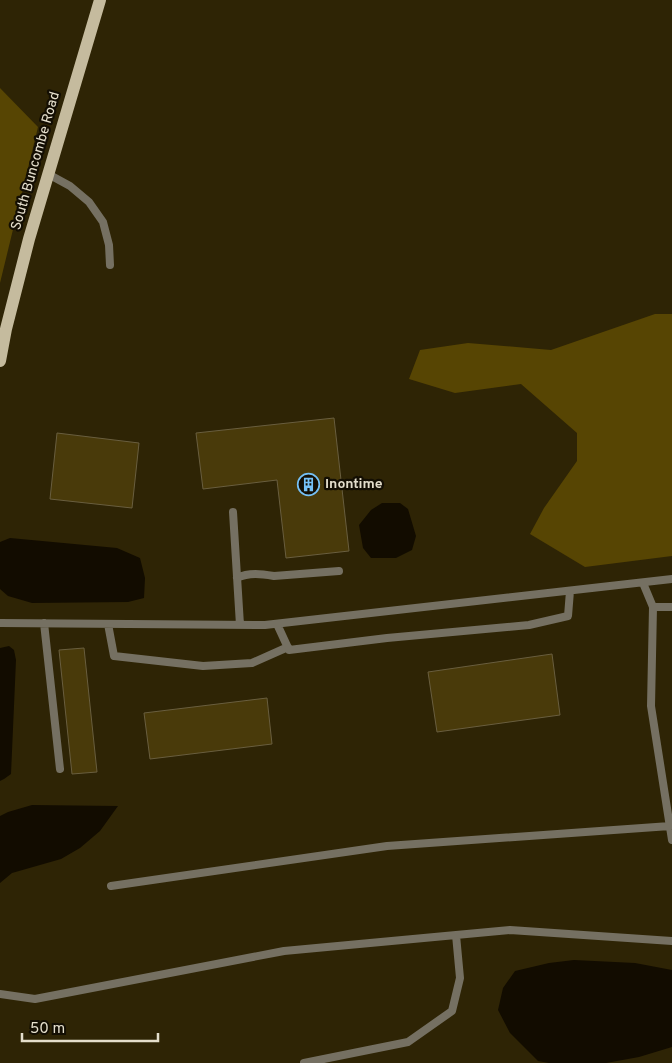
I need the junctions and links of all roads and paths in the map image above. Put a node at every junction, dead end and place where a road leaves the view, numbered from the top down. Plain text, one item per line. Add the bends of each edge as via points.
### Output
1 (100, 0) edge
2 (48, 174) junction
3 (110, 265) dead end
4 (0, 361) edge
5 (233, 512) dead end
6 (339, 571) dead end
7 (237, 578) junction
8 (672, 579) edge
9 (642, 583) junction
10 (570, 591) junction
11 (653, 607) junction
12 (672, 607) edge
13 (0, 623) edge
14 (44, 623) junction
15 (108, 624) junction
16 (277, 624) junction
17 (240, 625) junction
18 (288, 647) junction
19 (60, 769) dead end
20 (670, 826) junction
21 (672, 840) edge
22 (111, 886) dead end
23 (456, 935) junction
24 (672, 941) edge
25 (0, 994) edge
26 (304, 1063) edge

1 - 2 main road, South Buncombe Road
2 - 3 lane via 90,202 103,222
2 - 4 main road, South Buncombe Road
5 - 7 lane
6 - 7 lane via 274,576 244,574
7 - 17 lane
8 - 9 lane
9 - 10 lane
9 - 11 lane
10 - 16 lane
10 - 18 lane via 568,616 529,625 290,650
11 - 12 lane
11 - 20 lane via 651,706
13 - 14 lane
14 - 15 lane
14 - 19 lane
15 - 17 lane
15 - 18 lane via 114,656 137,659 202,666 252,663
16 - 17 lane
16 - 18 lane
20 - 21 lane
20 - 22 lane via 387,846
23 - 24 lane via 510,930
23 - 25 lane via 284,951 35,999
23 - 26 lane via 460,978 452,1011 408,1042

